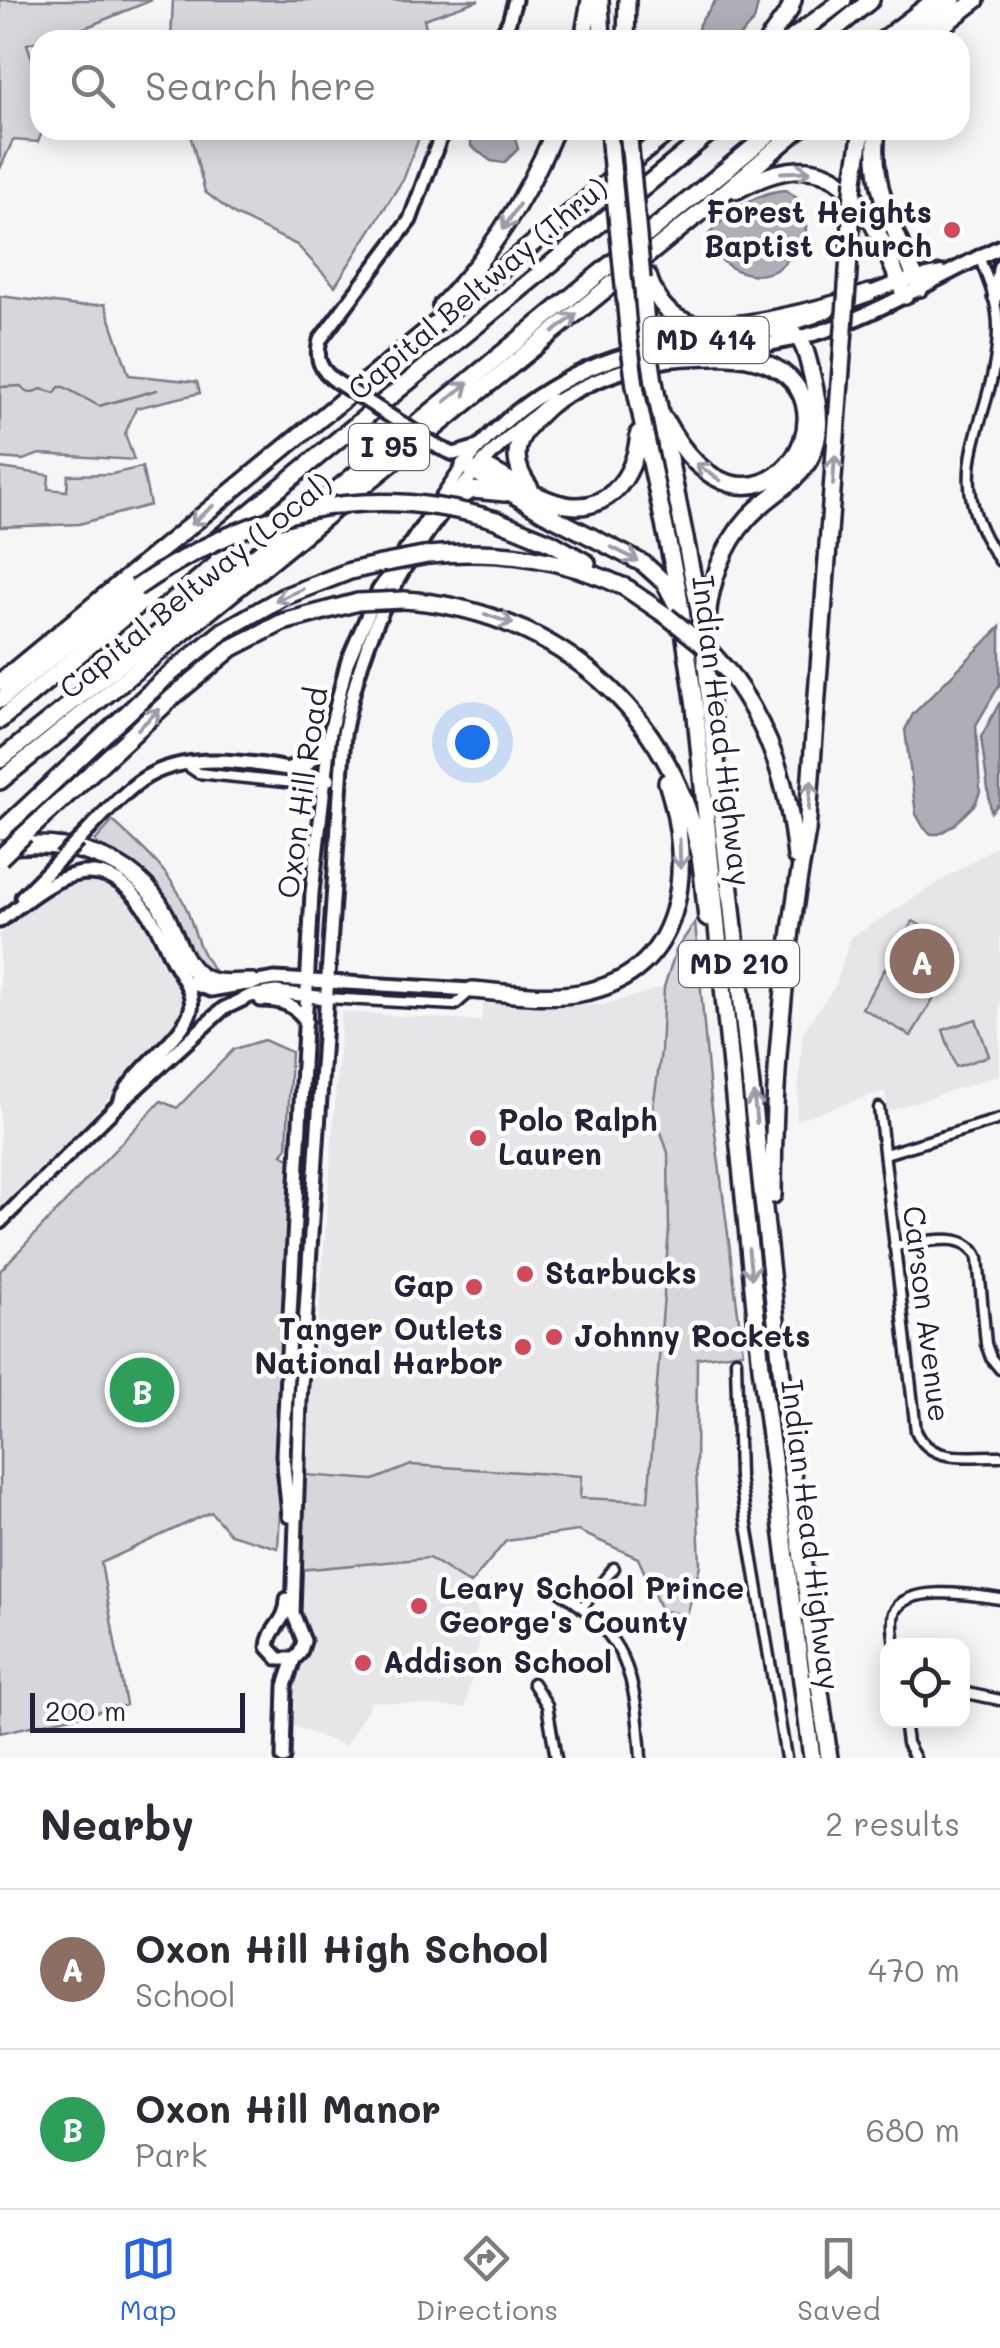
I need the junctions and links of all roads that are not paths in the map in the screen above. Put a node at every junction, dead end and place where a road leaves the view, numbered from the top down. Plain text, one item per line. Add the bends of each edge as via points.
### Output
1 (515, 0) edge
2 (590, 0) edge
3 (600, 0) edge
4 (627, 0) edge
5 (793, 0) edge
6 (843, 0) edge
7 (872, 0) edge
8 (936, 0) edge
9 (953, 0) edge
10 (976, 0) edge
11 (503, 30) edge
12 (585, 30) edge
13 (602, 30) edge
14 (626, 30) edge
15 (775, 30) edge
16 (803, 30) edge
17 (834, 30) edge
18 (896, 30) edge
19 (916, 30) edge
20 (937, 30) edge
21 (439, 140) edge
22 (551, 140) edge
23 (609, 140) edge
24 (629, 140) edge
25 (658, 140) edge
26 (701, 140) edge
27 (762, 140) edge
28 (786, 140) edge
29 (860, 140) edge
30 (876, 140) edge
31 (708, 207) junction
32 (1000, 247) edge
33 (979, 257) junction
34 (1000, 267) edge
35 (645, 277) junction
36 (910, 286) junction
37 (870, 293) junction
38 (995, 297) junction
39 (771, 330) junction
40 (800, 338) junction
41 (396, 354) junction
42 (674, 358) junction
43 (553, 402) junction
44 (659, 408) junction
45 (640, 419) junction
46 (444, 450) junction
47 (476, 460) junction
48 (451, 492) junction
49 (541, 497) junction
50 (518, 498) junction
51 (1000, 561) edge
52 (629, 589) junction
53 (684, 622) junction
54 (704, 653) junction
55 (0, 682) edge
56 (0, 700) edge
57 (0, 720) edge
58 (645, 727) junction
59 (330, 732) junction
60 (0, 760) edge
61 (186, 764) junction
62 (280, 768) junction
63 (323, 779) junction
64 (339, 780) junction
65 (0, 781) edge
66 (0, 832) edge
67 (0, 848) edge
68 (0, 858) edge
69 (796, 891) junction
70 (0, 920) edge
71 (185, 981) junction
72 (252, 982) junction
73 (309, 988) junction
74 (472, 990) joint
75 (326, 991) junction
76 (223, 1009) junction
77 (306, 1021) junction
78 (118, 1105) junction
79 (880, 1108) dead end
80 (1000, 1119) edge
81 (885, 1154) junction
82 (740, 1167) junction
83 (0, 1222) edge
84 (894, 1246) junction
85 (773, 1274) junction
86 (736, 1360) dead end
87 (1000, 1369) edge
88 (1000, 1456) edge
89 (614, 1568) dead end
90 (554, 1587) dead end
91 (1000, 1599) edge
92 (583, 1606) junction
93 (279, 1626) junction
94 (298, 1629) junction
95 (894, 1638) edge
96 (279, 1659) junction
97 (294, 1659) junction
98 (533, 1683) dead end
99 (286, 1686) junction
100 (970, 1694) edge
101 (1000, 1700) edge
102 (905, 1728) edge
103 (283, 1758) edge
104 (556, 1758) edge
105 (642, 1758) edge
106 (786, 1758) edge
107 (812, 1758) edge
108 (829, 1758) edge
109 (915, 1758) edge

1 - 11 main road
2 - 12 highway
3 - 13 highway
4 - 14 highway
5 - 15 highway
6 - 16 highway
7 - 17 highway
8 - 18 highway
9 - 19 highway
10 - 20 highway
21 - 46 main road, bridge via 410,220 320,340 318,353 321,368 337,382
22 -> 41 highway via 498,238
23 - 45 highway, Indian Head Highway / MD 210, bridge
24 - 35 highway, Indian Head Highway / MD 210, bridge
25 - 41 highway, Capital Beltway (Local) / I 95
26 - 57 highway, Capital Beltway (Thru) / I 95
60 -> 27 highway, I 95
28 - 31 highway, Capital Beltway (Local) / I 95
69 -> 29 highway, bridge via 807,831
30 - 36 highway via 879,187
31 -> 36 highway via 770,175 802,170 831,176 860,200
65 -> 31 highway, Capital Beltway (Local) / I 95
32 - 33 main road, Oxon Hill Road / MD 414
33 - 36 main road, Oxon Hill Road / MD 414
33 - 38 street
34 - 38 main road
35 - 37 highway via 662,306 696,326 798,313
35 - 44 highway, Indian Head Highway / MD 210, bridge
36 - 37 main road, Oxon Hill Road / MD 414
36 - 40 main road, Oxon Hill Road / MD 414
37 - 39 main road, Oxon Hill Road / MD 414
38 - 51 street via 997,343 968,480 978,525
39 - 40 highway
39 - 47 main road, Oxon Hill Road / MD 414 via 600,363 528,404
40 - 42 main road, Oxon Hill Road / MD 414
40 - 54 highway via 817,398 818,441 804,469 748,518 725,552 710,597
41 -> 55 highway, Capital Beltway (Local) / I 95
42 - 43 main road, Oxon Hill Road / MD 414 via 613,372
42 -> 44 highway via 744,358 772,366 801,397 804,440 777,476 733,485 715,480 689,458
43 - 47 main road, MD 414
43 - 49 highway via 517,448 521,474
44 - 54 highway, Indian Head Highway / MD 210
45 - 49 highway via 636,458 618,488 582,505
45 - 53 highway, Indian Head Highway / MD 210
46 - 47 main road
46 - 48 main road
47 - 48 main road, Oxon Hill Road / MD 414
47 - 49 highway
47 - 50 highway
48 - 50 highway via 482,489
48 - 59 main road, Oxon Hill Road / MD 414 via 374,598 344,673
48 - 64 main road, Oxon Hill Road / MD 414 via 378,615 351,702
50 -> 53 highway via 644,564 665,583
52 - 56 highway, bridge via 552,543 446,507 397,502 306,510 215,540 136,588
52 -> 66 highway, bridge via 543,558 480,551 350,571 283,597 223,631
52 - 69 highway, bridge via 707,648 760,722 781,771
53 - 82 highway, Indian Head Highway / MD 210
85 -> 54 highway, Indian Head Highway / MD 210
68 -> 58 highway, bridge via 220,658 284,622 358,602 450,604 539,635 612,688
58 -> 74 highway via 672,798 680,848 678,901 660,942 635,970 601,988 568,994
58 - 82 highway via 672,773 697,842
59 - 62 main road via 308,763
59 - 63 main road, Oxon Hill Road / MD 414
61 - 62 main road
61 - 63 street via 198,773 304,784
61 - 70 main road, bridge via 141,780
62 - 63 main road
63 - 64 main road
63 - 73 main road, Oxon Hill Road / MD 414
64 - 75 main road, Oxon Hill Road / MD 414
67 - 72 highway via 55,846 125,868 155,896 186,960 201,976 217,983
69 - 85 highway via 776,1090
70 - 71 main road via 70,876 112,878 148,909
71 - 72 main road via 211,990
71 - 78 main road via 192,1004 187,1020 128,1084
72 - 73 main road via 274,979
73 - 75 main road
73 - 76 main road via 258,994
73 - 77 main road, Oxon Hill Road / MD 414
74 - 75 main road
75 - 94 main road, Oxon Hill Road / MD 414 via 297,1472
76 - 77 main road via 276,1000
76 - 78 main road
77 - 93 main road, Oxon Hill Road / MD 414 via 284,1454 287,1606
78 - 83 main road
79 - 81 street, Carson Avenue
80 - 81 street
81 - 84 street, Carson Avenue
82 -> 107 highway, Indian Head Highway / MD 210
84 - 87 street via 951,1240 973,1246 987,1350
84 - 88 street, Carson Avenue via 913,1421 921,1441 941,1455
85 - 108 highway, Indian Head Highway / MD 210
86 - 106 street via 739,1477
89 - 92 street
90 - 92 street
91 - 95 street via 905,1599 892,1618
92 - 105 street via 631,1671
93 - 94 main road
93 - 96 main road via 268,1638
94 - 97 main road via 304,1642
96 - 97 main road
96 - 99 main road
97 - 99 main road
98 - 104 street via 549,1712
99 - 103 main road
100 - 101 street
102 - 109 street

